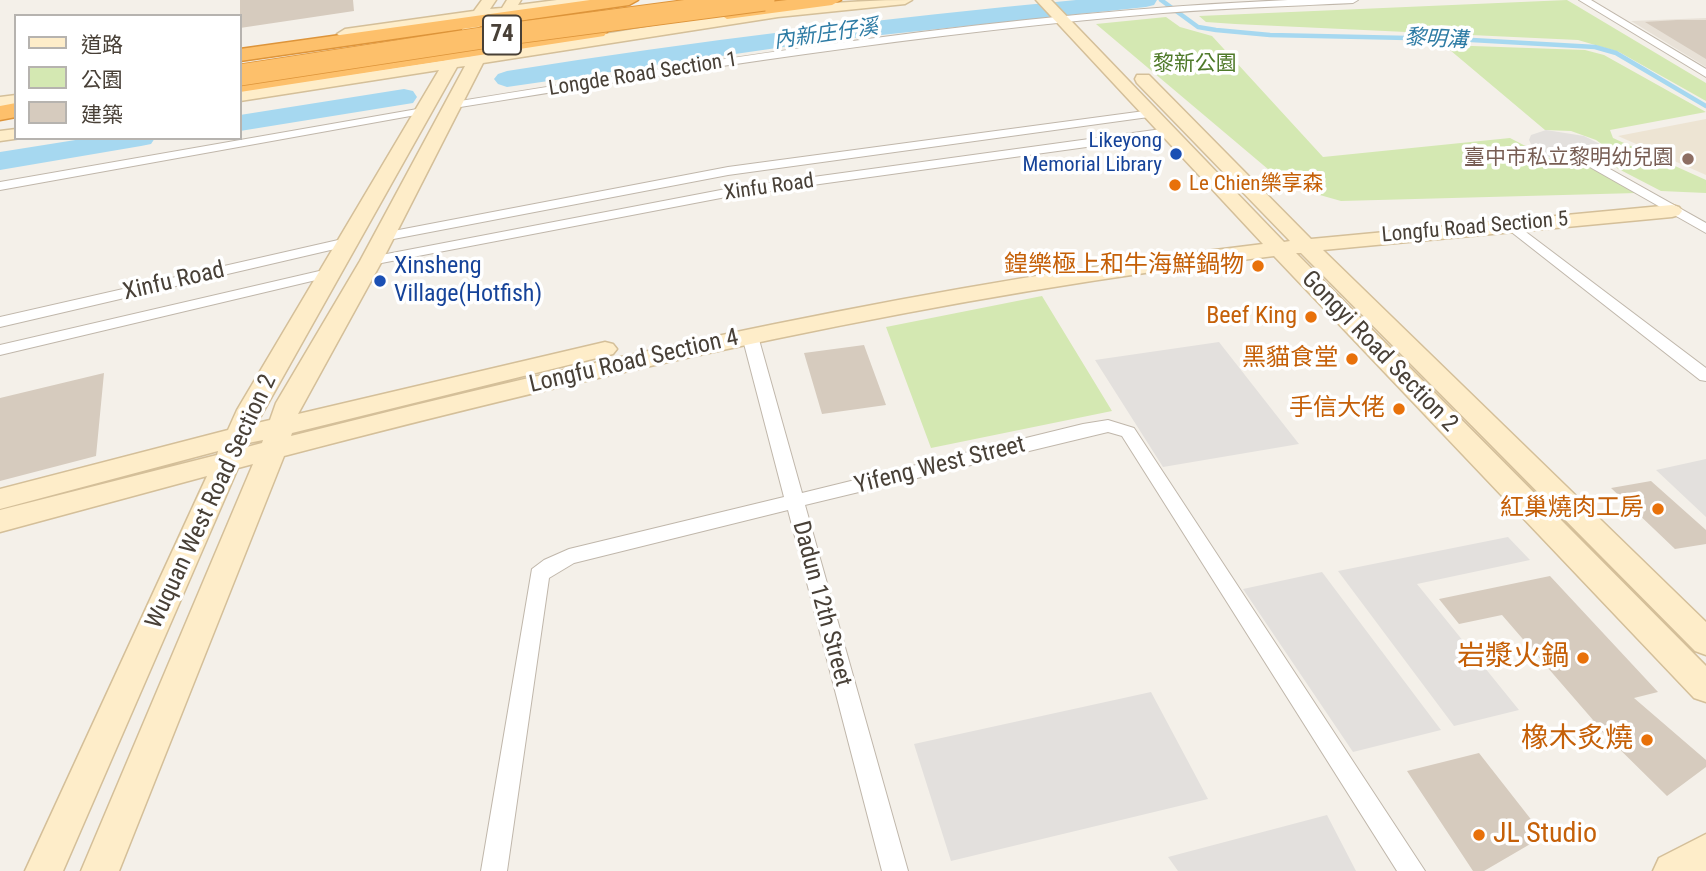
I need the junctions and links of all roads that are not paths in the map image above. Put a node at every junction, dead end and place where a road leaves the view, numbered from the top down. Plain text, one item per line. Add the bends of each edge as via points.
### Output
1 (489, 0) edge
2 (588, 0) edge
3 (629, 0) edge
4 (667, 0) edge
5 (694, 0) edge
6 (720, 0) edge
7 (764, 0) edge
8 (832, 0) edge
9 (905, 0) edge
10 (1353, 0) edge
11 (1584, 0) edge
12 (624, 1) edge
13 (1064, 10) edge
14 (502, 17) edge
15 (469, 42) junction
16 (242, 50) edge
17 (242, 55) edge
18 (242, 64) edge
19 (242, 64) edge
20 (1706, 74) edge
21 (242, 77) edge
22 (242, 77) edge
23 (242, 86) edge
24 (242, 96) edge
25 (454, 105) junction
26 (423, 111) junction
27 (1152, 114) junction
28 (1169, 132) junction
29 (1585, 159) dead end
30 (0, 186) edge
31 (1665, 205) junction
32 (1510, 224) junction
33 (1706, 229) edge
34 (383, 237) junction
35 (1284, 239) junction
36 (347, 242) junction
37 (371, 261) junction
38 (328, 273) junction
39 (0, 322) edge
40 (750, 336) junction
41 (0, 350) edge
42 (1706, 376) edge
43 (276, 438) junction
44 (232, 449) junction
45 (0, 499) edge
46 (793, 503) junction
47 (0, 521) edge
48 (1706, 642) edge
49 (1706, 688) edge
50 (1706, 852) edge
51 (44, 871) edge
52 (100, 871) edge
53 (494, 871) edge
54 (895, 871) edge
55 (1412, 871) edge
56 (1672, 871) edge

1 - 15 main road, Wuquan West Road Section 2
2 - 14 main road
3 - 12 highway
4 - 19 highway, 74
5 - 14 main road
6 - 14 main road
7 - 22 highway, 74, bridge via 508,34
8 - 15 highway
9 - 15 main road
10 - 13 street, Longde Road Section 1 via 1167,10
11 - 20 street
12 - 14 highway
13 - 25 street, Longde Road Section 1
13 - 27 main road, Gongyi Road Section 2
13 - 35 main road, Gongyi Road Section 2
14 - 15 highway
14 - 15 main road, Wuquan West Road Section 2
14 - 15 street
15 - 16 street
15 - 17 highway via 343,41
15 - 18 street
15 - 21 main road
15 - 23 highway via 348,69
15 - 24 main road
15 - 25 main road, Wuquan West Road Section 2
15 - 26 main road, Wuquan West Road Section 2
25 - 34 main road, Wuquan West Road Section 2
26 - 30 street
26 - 36 main road, Wuquan West Road Section 2
27 - 28 main road, Gongyi Road Section 2
27 - 34 street, Xinfu Road via 728,171
28 - 35 main road, Gongyi Road Section 2
28 - 37 street, Xinfu Road via 726,193
29 - 31 street
31 - 32 main road, Longfu Road Section 5
31 - 33 street
31 - 35 main road, Longfu Road Section 5
32 - 35 main road, Longfu Road Section 5
32 - 42 street
34 - 37 main road, Wuquan West Road Section 2
35 - 40 main road, Longfu Road Section 4 via 917,302
35 - 43 street, Longfu Road Section 4 via 1148,248 909,287 568,357
35 - 48 main road, Gongyi Road Section 2
35 - 49 main road, Gongyi Road Section 2
36 - 38 main road, Wuquan West Road Section 2
36 - 39 street, Xinfu Road
37 - 43 main road, Wuquan West Road Section 2 via 289,403
38 - 41 street, Xinfu Road
38 - 44 main road, Wuquan West Road Section 2
40 - 43 main road, Longfu Road Section 4
40 - 46 street, Dadun 12th Street
43 - 44 main road, Longfu Road Section 4
43 - 52 main road, Wuquan West Road Section 2
44 - 45 main road, Longfu Road Section 4
44 - 47 main road, Longfu Road Section 4
44 - 51 main road, Wuquan West Road Section 2
46 - 53 street, Yifeng West Street via 569,557 539,575
46 - 54 street, Dadun 12th Street
46 - 55 street, Yifeng West Street via 1083,430 1108,426 1128,432
50 - 56 main road

